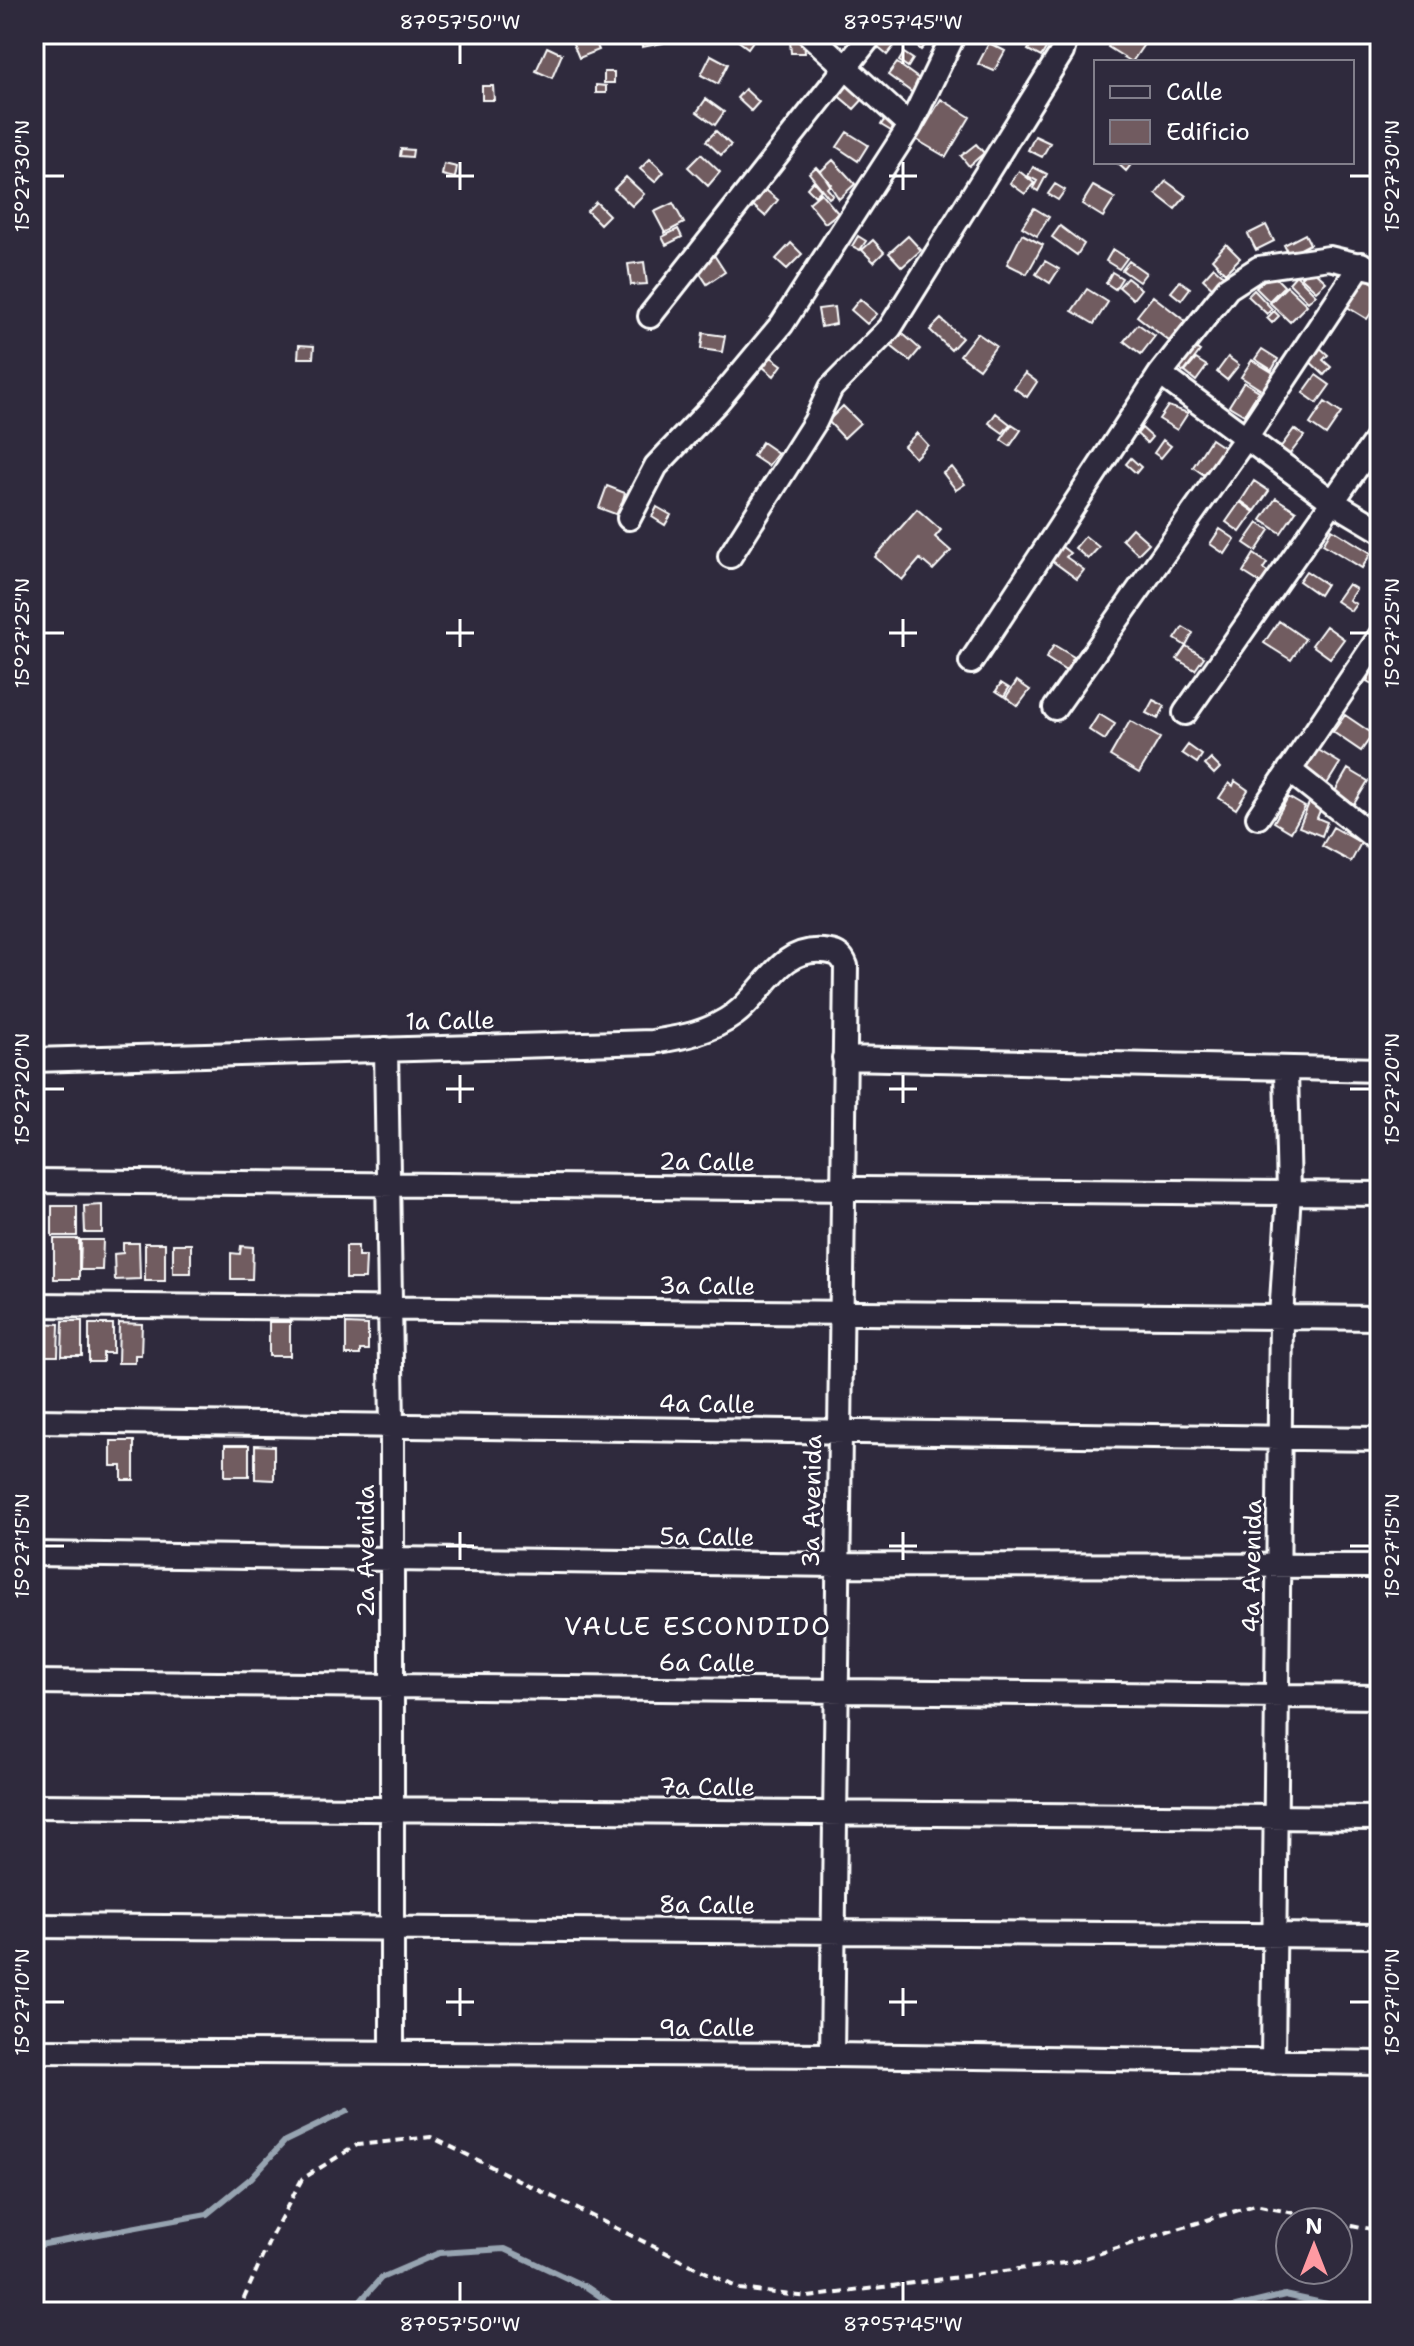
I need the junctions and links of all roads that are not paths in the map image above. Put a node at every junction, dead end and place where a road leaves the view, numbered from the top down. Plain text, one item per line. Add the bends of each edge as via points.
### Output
1 (809, 34) edge
2 (872, 34) edge
3 (954, 34) edge
4 (1067, 34) edge
5 (846, 71) junction
6 (910, 126) junction
7 (1370, 267) edge
8 (650, 316) dead end
9 (1160, 374) junction
10 (1380, 434) edge
11 (1245, 439) junction
12 (1333, 502) junction
13 (629, 518) dead end
14 (1380, 530) edge
15 (730, 556) dead end
16 (1380, 636) edge
17 (971, 662) dead end
18 (1055, 708) dead end
19 (1185, 713) dead end
20 (1289, 770) junction
21 (1258, 817) dead end
22 (1380, 842) edge
23 (836, 953) joint
24 (386, 1049) junction
25 (844, 1058) junction
26 (34, 1060) edge
27 (1380, 1070) edge
28 (1286, 1071) junction
29 (34, 1181) edge
30 (390, 1185) junction
31 (841, 1190) junction
32 (1289, 1193) junction
33 (1380, 1194) edge
34 (34, 1305) edge
35 (391, 1309) junction
36 (840, 1313) junction
37 (1281, 1317) junction
38 (1380, 1318) edge
39 (34, 1421) edge
40 (392, 1426) junction
41 (839, 1432) junction
42 (1280, 1437) junction
43 (1380, 1439) edge
44 (34, 1554) edge
45 (392, 1559) junction
46 (1278, 1564) junction
47 (837, 1565) junction
48 (1380, 1566) edge
49 (34, 1682) edge
50 (392, 1684) junction
51 (836, 1691) junction
52 (1277, 1697) junction
53 (1380, 1697) edge
54 (34, 1806) edge
55 (392, 1809) junction
56 (834, 1814) junction
57 (1276, 1817) junction
58 (1380, 1818) edge
59 (34, 1926) edge
60 (392, 1928) junction
61 (833, 1933) junction
62 (1274, 1936) junction
63 (1380, 1936) edge
64 (34, 2051) edge
65 (392, 2053) junction
66 (832, 2055) junction
67 (1273, 2062) junction
68 (1380, 2063) edge

1 - 5 street
2 - 5 street
3 - 6 street
4 - 15 street via 1062,52 890,328 831,388
5 - 6 street
5 - 8 street
6 - 13 street via 782,324 656,466
7 - 9 street via 1329,258 1259,268 1228,288
7 - 11 street
9 - 11 street
9 - 17 street
10 - 12 street
11 - 12 street
11 - 18 street
12 - 14 street
12 - 19 street
16 - 20 street
20 - 21 street
20 - 22 street
23 - 24 street, 1a Calle via 806,950 785,960 736,1013 702,1033 652,1042
23 - 25 street, 3a Avenida via 846,966
24 - 26 street, 1a Calle
24 - 30 street, 2a Avenida
25 - 28 street
25 - 31 street, 3a Avenida
27 - 28 street
28 - 32 street, 4a Avenida
29 - 30 street, 2a Calle
30 - 31 street, 2a Calle
30 - 35 street, 2a Avenida
31 - 32 street, 2a Calle
31 - 36 street, 3a Avenida
32 - 33 street, 2a Calle
32 - 37 street, 4a Avenida
34 - 35 street, 3a Calle
35 - 36 street, 3a Calle
35 - 40 street, 2a Avenida
36 - 37 street, 3a Calle
36 - 41 street, 3a Avenida
37 - 38 street, 3a Calle
37 - 42 street, 4a Avenida
39 - 40 street, 4a Calle
40 - 41 street, 4a Calle
40 - 45 street, 2a Avenida
41 - 42 street, 4a Calle
41 - 47 street, 3a Avenida
42 - 43 street, 4a Calle
42 - 46 street, 4a Avenida
44 - 45 street, 5a Calle
45 - 47 street, 5a Calle
45 - 50 street, 2a Avenida
46 - 47 street, 5a Calle
46 - 48 street, 5a Calle
46 - 52 street, 4a Avenida
47 - 51 street, 3a Avenida
49 - 50 street, 6a Calle
50 - 51 street, 6a Calle
50 - 55 street, 2a Avenida
51 - 52 street, 6a Calle
51 - 56 street, 3a Avenida
52 - 53 street, 6a Calle
52 - 57 street, 4a Avenida
54 - 55 street, 7a Calle
55 - 56 street, 7a Calle
55 - 60 street, 2a Avenida
56 - 57 street, 7a Calle
56 - 61 street, 3a Avenida
57 - 58 street, 7a Calle
57 - 62 street, 4a Avenida
59 - 60 street, 8a Calle
60 - 61 street, 8a Calle
60 - 65 street, 2a Avenida
61 - 62 street, 8a Calle
61 - 66 street, 3a Avenida
62 - 63 street, 8a Calle
62 - 67 street, 4a Avenida
64 - 65 street, 9a Calle
65 - 66 street, 9a Calle
66 - 67 street, 9a Calle
67 - 68 street, 9a Calle

